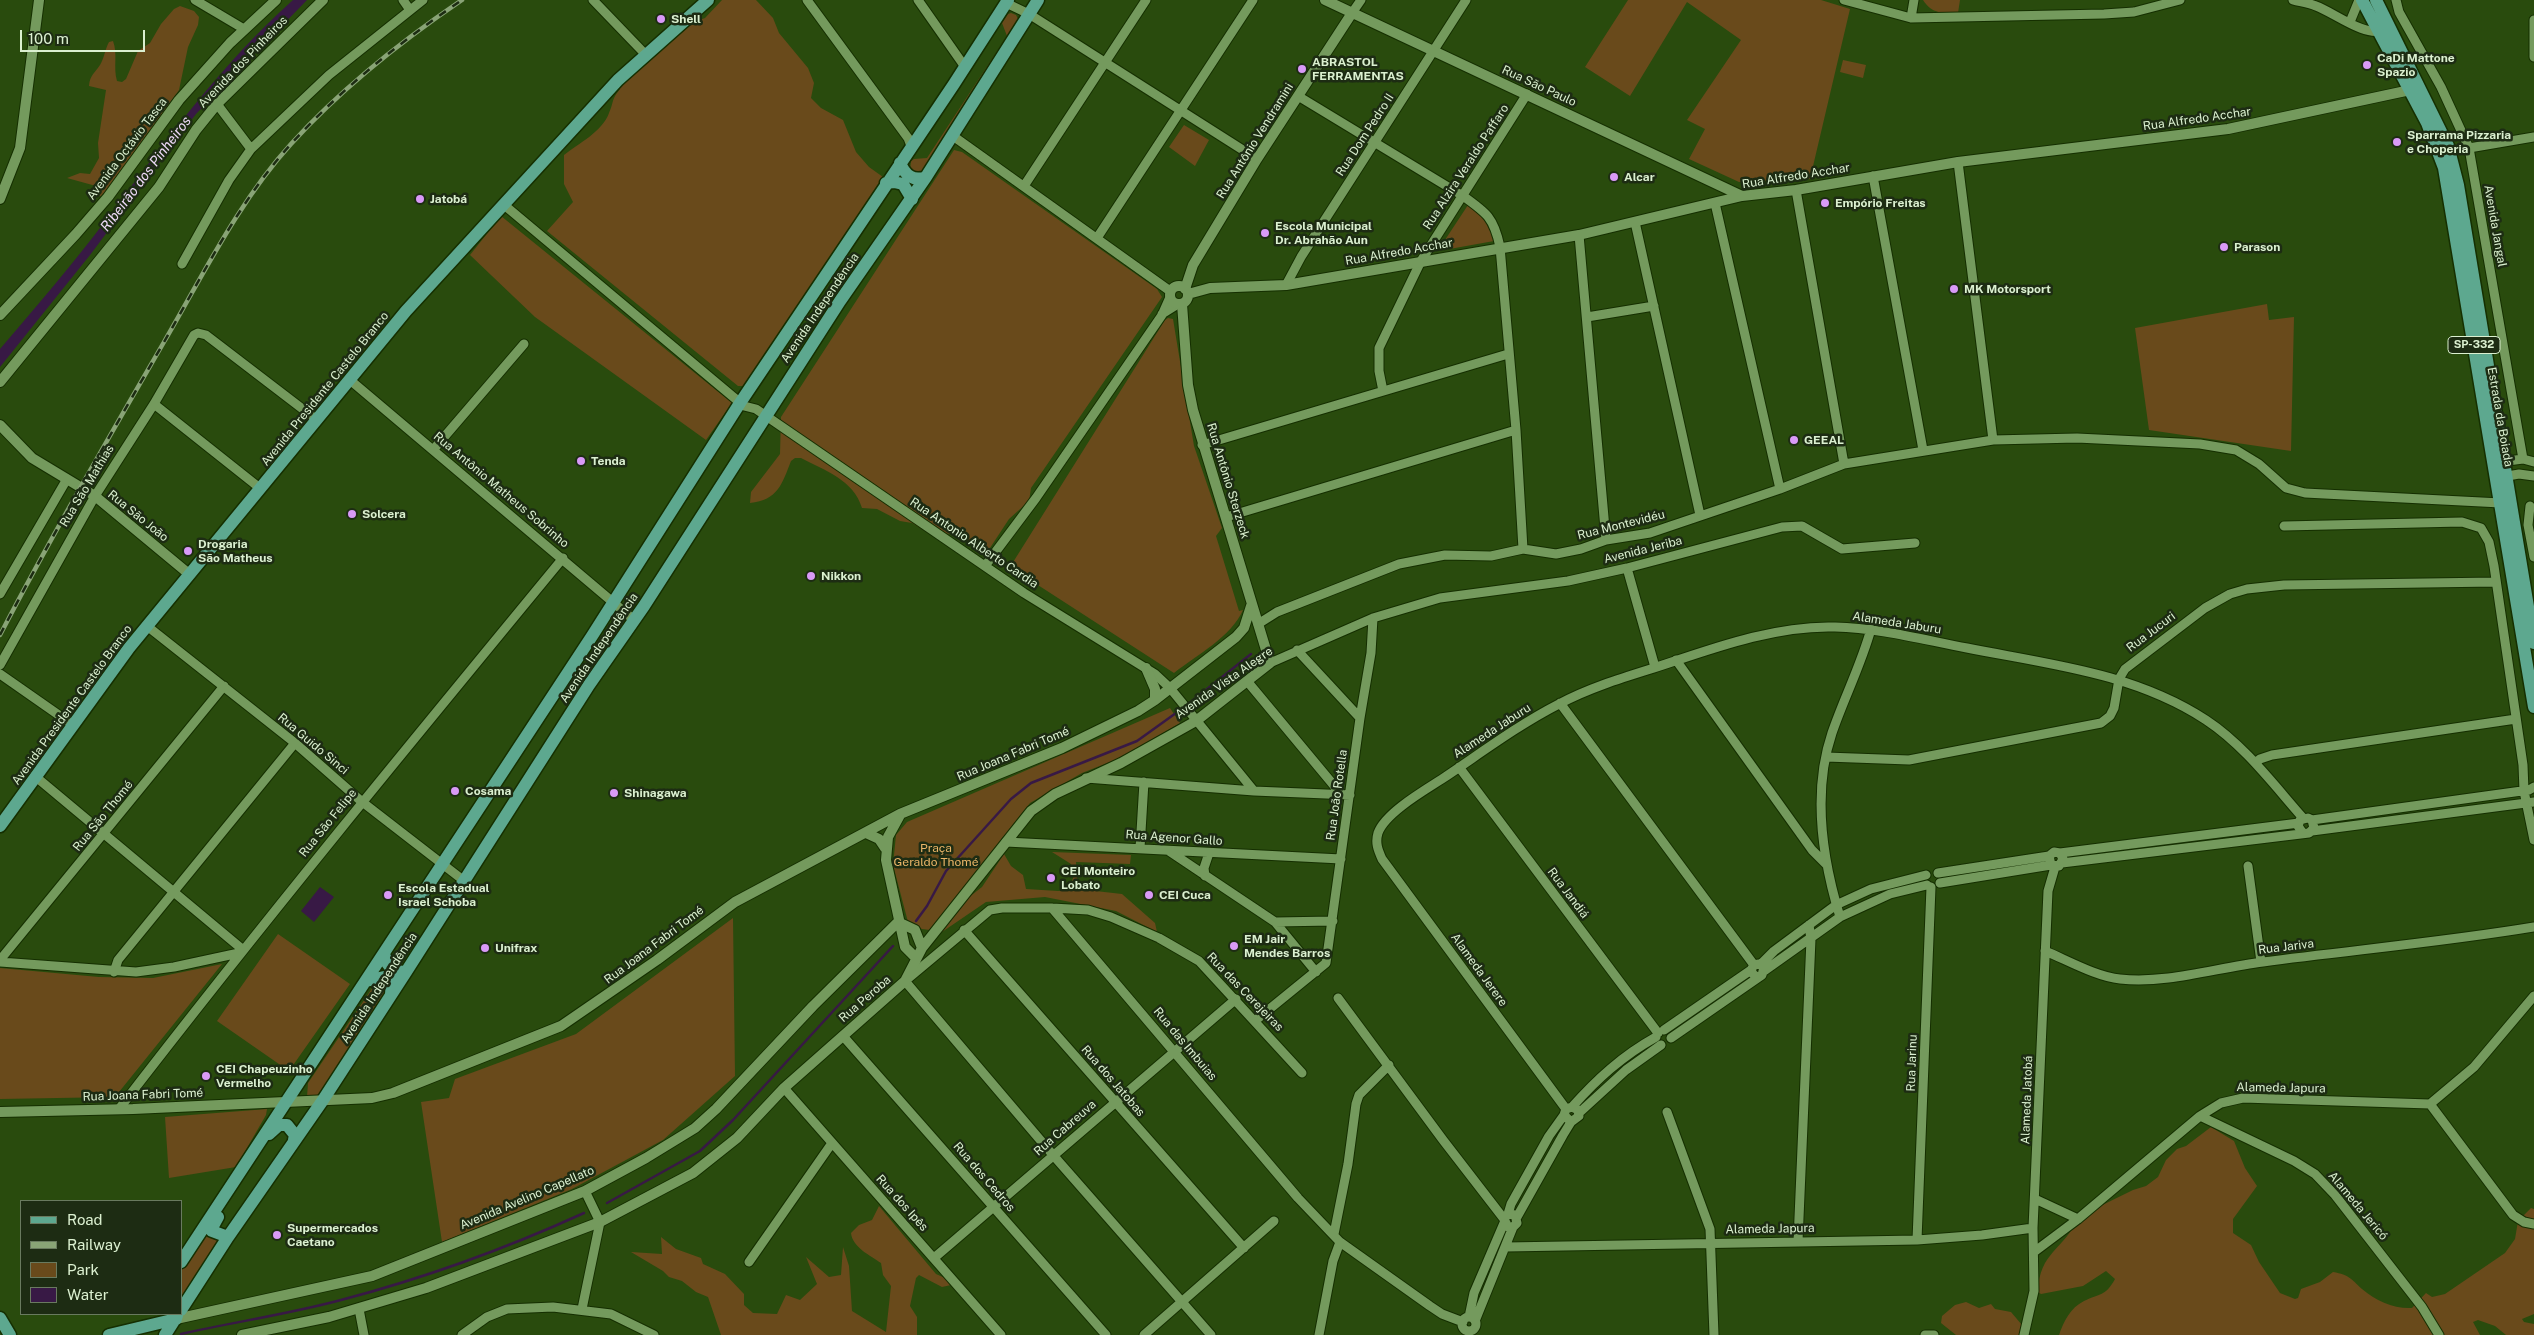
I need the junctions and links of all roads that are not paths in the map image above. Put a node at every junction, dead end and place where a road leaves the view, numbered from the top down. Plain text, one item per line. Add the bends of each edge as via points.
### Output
1 (39, 0) edge
2 (195, 0) edge
3 (276, 0) edge
4 (323, 0) edge
5 (403, 0) edge
6 (423, 0) edge
7 (593, 0) edge
8 (708, 0) edge
9 (807, 0) edge
10 (918, 0) edge
11 (1038, 0) edge
12 (1146, 0) edge
13 (1253, 0) edge
14 (1325, 0) edge
15 (1361, 0) edge
16 (1466, 0) edge
17 (1844, 0) edge
18 (1914, 0) edge
19 (2180, 0) edge
20 (2292, 0) edge
21 (2361, 0) edge
22 (2376, 0) edge
23 (2396, 0) edge
24 (1007, 2) edge
25 (410, 10) junction
26 (1352, 13) junction
27 (1029, 14) junction
28 (1911, 18) junction
29 (2534, 20) edge
30 (2350, 22) junction
31 (244, 29) junction
32 (2384, 30) junction
33 (1433, 52) junction
34 (646, 55) junction
35 (2534, 57) edge
36 (1106, 62) junction
37 (965, 66) junction
38 (2415, 89) junction
39 (1527, 94) junction
40 (1298, 96) junction
41 (217, 104) junction
42 (1180, 111) junction
43 (953, 136) junction
44 (2534, 137) edge
45 (1376, 143) junction
46 (911, 146) junction
47 (2468, 148) junction
48 (252, 149) junction
49 (1257, 159) junction
50 (1958, 162) junction
51 (900, 163) junction
52 (1874, 176) junction
53 (926, 177) junction
54 (886, 183) junction
55 (1024, 186) junction
56 (1796, 190) junction
57 (1463, 196) junction
58 (1742, 196) junction
59 (0, 199) edge
60 (912, 199) junction
61 (1714, 203) junction
62 (503, 204) junction
63 (1635, 222) junction
64 (1579, 235) junction
65 (1097, 238) junction
66 (1500, 247) junction
67 (1421, 261) junction
68 (182, 264) dead end
69 (1286, 285) junction
70 (1178, 295) junction
71 (1654, 306) junction
72 (0, 315) edge
73 (1587, 317) junction
74 (524, 344) dead end
75 (1508, 354) junction
76 (350, 380) junction
77 (0, 382) edge
78 (1383, 390) junction
79 (740, 403) junction
80 (154, 404) junction
81 (765, 417) junction
82 (317, 420) junction
83 (0, 425) edge
84 (1516, 430) junction
85 (1993, 440) junction
86 (1202, 445) junction
87 (433, 450) junction
88 (1923, 450) junction
89 (2523, 459) junction
90 (2500, 462) junction
91 (2534, 462) edge
92 (1844, 464) junction
93 (2534, 476) edge
94 (2502, 477) junction
95 (67, 479) junction
96 (261, 489) junction
97 (1780, 489) junction
98 (95, 496) junction
99 (2501, 503) junction
100 (2530, 506) dead end
101 (1700, 516) junction
102 (1226, 517) junction
103 (2284, 526) dead end
104 (1606, 540) junction
105 (1915, 543) dead end
106 (1523, 549) junction
107 (2534, 557) edge
108 (563, 558) junction
109 (985, 566) junction
110 (1627, 568) junction
111 (189, 574) junction
112 (2496, 582) junction
113 (0, 594) edge
114 (614, 601) junction
115 (1252, 603) junction
116 (1373, 618) junction
117 (634, 620) junction
118 (1258, 624) junction
119 (147, 626) junction
120 (1871, 629) junction
121 (2534, 643) edge
122 (1297, 650) junction
123 (1676, 660) junction
124 (1270, 663) junction
125 (0, 665) edge
126 (1655, 667) junction
127 (1146, 668) junction
128 (0, 674) edge
129 (2119, 679) junction
130 (1247, 681) junction
131 (224, 686) junction
132 (1170, 688) junction
133 (1155, 700) junction
134 (1560, 703) junction
135 (2534, 708) edge
136 (1194, 718) junction
137 (1360, 718) junction
138 (2516, 719) junction
139 (73, 725) junction
140 (295, 743) junction
141 (1826, 757) junction
142 (1121, 763) junction
143 (2255, 763) junction
144 (1459, 768) junction
145 (36, 776) junction
146 (1086, 778) junction
147 (1130, 782) junction
148 (1144, 782) junction
149 (2534, 787) edge
150 (1254, 791) junction
151 (2524, 791) junction
152 (1346, 794) junction
153 (361, 801) junction
154 (2530, 802) edge
155 (900, 814) junction
156 (2304, 820) junction
157 (0, 826) edge
158 (2312, 831) junction
159 (2302, 832) junction
160 (105, 833) junction
161 (866, 833) junction
162 (2534, 840) edge
163 (1006, 842) junction
164 (1377, 844) joint
165 (886, 848) junction
166 (1140, 848) junction
167 (1167, 850) junction
168 (1209, 853) junction
169 (1341, 859) junction
170 (2054, 862) junction
171 (441, 864) junction
172 (1826, 864) junction
173 (2248, 866) dead end
174 (1938, 872) junction
175 (1206, 876) junction
176 (463, 880) junction
177 (1928, 882) junction
178 (1940, 882) junction
179 (173, 892) junction
180 (1836, 905) junction
181 (1052, 908) junction
182 (1840, 917) junction
183 (898, 922) junction
184 (1275, 922) junction
185 (1333, 922) junction
186 (1809, 925) junction
187 (2534, 928) edge
188 (964, 930) junction
189 (1811, 939) junction
190 (922, 948) junction
191 (241, 951) junction
192 (2045, 951) junction
193 (384, 954) junction
194 (0, 961) edge
195 (920, 961) junction
196 (2261, 962) junction
197 (1757, 969) junction
198 (114, 972) junction
199 (406, 972) junction
200 (1316, 972) junction
201 (366, 980) junction
202 (905, 981) junction
203 (391, 994) junction
204 (2534, 996) edge
205 (1338, 998) dead end
206 (1236, 999) junction
207 (1256, 1020) junction
208 (842, 1036) junction
209 (1660, 1036) junction
210 (1174, 1050) junction
211 (1389, 1065) junction
212 (1302, 1072) dead end
213 (784, 1088) junction
214 (322, 1100) junction
215 (287, 1101) junction
216 (1115, 1102) junction
217 (2430, 1104) junction
218 (119, 1109) junction
219 (1570, 1111) junction
220 (0, 1112) edge
221 (1667, 1112) dead end
222 (2200, 1116) junction
223 (264, 1138) junction
224 (294, 1140) junction
225 (832, 1144) junction
226 (1053, 1155) junction
227 (584, 1191) junction
228 (226, 1196) junction
229 (2035, 1199) junction
230 (992, 1206) junction
231 (2078, 1219) junction
232 (1509, 1220) junction
233 (1274, 1221) dead end
234 (600, 1222) junction
235 (2534, 1224) edge
236 (2033, 1228) junction
237 (1334, 1234) junction
238 (228, 1237) junction
239 (1917, 1240) junction
240 (1798, 1241) junction
241 (1340, 1242) junction
242 (1712, 1243) junction
243 (1506, 1247) junction
244 (1244, 1248) junction
245 (2034, 1252) junction
246 (934, 1258) junction
247 (182, 1261) edge
248 (749, 1262) dead end
249 (1182, 1302) junction
250 (182, 1309) edge
251 (359, 1309) junction
252 (582, 1309) junction
253 (182, 1313) edge
254 (145, 1315) edge
255 (177, 1315) edge
256 (178, 1315) edge
257 (0, 1318) edge
258 (1467, 1327) edge
259 (135, 1332) edge
260 (997, 1334) edge
261 (10, 1335) edge
262 (109, 1335) edge
263 (165, 1335) edge
264 (242, 1335) edge
265 (364, 1335) edge
266 (462, 1335) edge
267 (654, 1335) edge
268 (1106, 1335) edge
269 (1144, 1335) edge
270 (1211, 1335) edge
271 (1319, 1335) edge
272 (1714, 1335) edge
273 (1925, 1335) edge
274 (1934, 1335) edge
275 (2024, 1335) edge
276 (2439, 1335) edge

1 - 59 street via 20,148
2 - 31 street
3 - 31 street, Avenida Octávio Tasca
4 - 41 street, Avenida dos Pinheiros
5 - 25 street
6 - 25 street
7 - 34 street
8 - 34 main road, Avenida Presidente Castelo Branco
9 - 46 street
10 - 37 street
11 - 27 main road, Avenida Independência
12 - 36 street
13 - 42 street
14 - 26 street, Rua São Paulo
15 - 26 street, Rua Antônio Vendramini
16 - 33 street, Rua Dom Pedro II
17 - 28 street
18 - 28 street
19 - 28 street via 2134,12
20 - 30 street via 2315,6
21 - 30 street
21 - 32 main road, Estrada da Boiada / SP-332
22 - 32 main road, Estrada da Boiada / SP-332
23 - 47 street, Avenida Jangal via 2399,12 2441,87
24 - 27 street
24 - 37 main road, Avenida Independência
25 - 48 street via 329,74
26 - 33 street, Rua São Paulo
26 - 40 street, Rua Antônio Vendramini
27 - 36 street
27 - 43 main road, Avenida Independência
29 - 35 street
30 - 32 street via 2364,30
31 - 72 street, Avenida Octávio Tasca via 179,100 76,234
32 - 38 main road, Estrada da Boiada / SP-332
33 - 39 street, Rua São Paulo
33 - 45 street, Rua Dom Pedro II
34 - 62 main road, Avenida Presidente Castelo Branco via 618,80
36 - 42 street
36 - 55 street
37 - 46 main road, Avenida Independência
38 - 50 street, Rua Alfredo Acchar via 2228,129
38 - 90 main road, Estrada da Boiada / SP-332 via 2448,146 2458,185
39 - 57 street, Rua Alzira Veraldo Paffaro
39 - 58 street, Rua São Paulo
40 - 45 street
40 - 49 street, Rua Antônio Vendramini
41 - 48 street
41 - 77 street, Avenida dos Pinheiros via 158,187
42 - 49 street
42 - 65 street
43 - 53 main road, Avenida Independência
43 - 55 street
44 - 47 street
45 - 57 street
45 - 69 street, Rua Dom Pedro II
46 - 51 main road, Avenida Independência
47 - 89 street, Avenida Jangal
48 - 68 street via 229,180
49 - 70 street, Rua Antônio Vendramini
50 - 52 street, Rua Alfredo Acchar
50 - 85 street
51 - 53 main road via 911,178 919,180
51 - 54 main road, Avenida Independência
52 - 56 street, Rua Alfredo Acchar
52 - 88 street
53 - 60 main road, Avenida Independência
54 - 60 main road via 903,184
54 - 79 main road, Avenida Independência
55 - 65 street
56 - 58 street, Rua Alfredo Acchar
56 - 92 street
57 - 66 street via 1490,218
57 - 67 street, Rua Alzira Veraldo Paffaro
58 - 61 street, Rua Alfredo Acchar
60 - 81 main road, Avenida Independência via 840,301
61 - 63 street, Rua Alfredo Acchar
61 - 97 street
62 - 76 main road, Avenida Presidente Castelo Branco
62 - 79 street, Rua Antonio Alberto Cardia
63 - 64 street, Rua Alfredo Acchar
63 - 71 street
64 - 66 street, Rua Alfredo Acchar
64 - 73 street
65 - 70 street
66 - 67 street, Rua Alfredo Acchar
66 - 75 street
67 - 69 street, Rua Alfredo Acchar
67 - 78 street, Rua Alzira Veraldo Paffaro via 1379,348
69 - 70 street, Rua Alfredo Acchar via 1210,288
70 - 86 street, Rua Antônio Sterzeck via 1188,386
70 - 109 street
71 - 73 street
71 - 101 street
73 - 104 street
74 - 87 street
75 - 78 street
75 - 84 street
76 - 82 main road, Avenida Presidente Castelo Branco
76 - 87 street, Rua Antônio Matheus Sobrinho
78 - 86 street
79 - 81 street, Rua Antonio Alberto Cardia
79 - 114 main road, Avenida Independência
80 - 82 street, Rua São Mathias via 189,340 198,333 206,335
80 - 96 street
80 - 98 street, Rua São Mathias
81 - 109 street, Rua Antonio Alberto Cardia
81 - 117 main road, Avenida Independência
82 - 96 main road, Avenida Presidente Castelo Branco
83 - 95 street, Rua São João via 32,458
84 - 102 street
84 - 106 street
85 - 88 street, Rua Montevidéu
85 - 99 street, Rua Montevidéu via 2077,438 2200,444 2236,450 2260,464 2286,488 2305,493
86 - 102 street, Rua Antônio Sterzeck
87 - 108 street, Rua Antônio Matheus Sobrinho
88 - 92 street, Rua Montevidéu
89 - 90 street
89 - 91 street
90 - 94 main road, Estrada da Boiada / SP-332
92 - 97 street, Rua Montevidéu
93 - 94 street
94 - 99 main road, Estrada da Boiada / SP-332
94 - 121 main road, Estrada da Boiada / SP-332
95 - 98 street, Rua São João
95 - 113 street
96 - 111 main road, Avenida Presidente Castelo Branco
97 - 101 street, Rua Montevidéu
98 - 111 street, Rua São João
98 - 125 street, Rua São Mathias
99 - 135 main road, Estrada da Boiada / SP-332
100 - 107 street via 2528,525
101 - 104 street, Rua Montevidéu via 1650,533
102 - 115 street, Rua Antônio Sterzeck
103 - 112 street via 2462,522 2481,528 2489,542
104 - 106 street, Rua Montevidéu via 1556,554
105 - 110 street, Avenida Jeriba via 1842,549 1802,526 1794,525
106 - 118 street, Rua Montevidéu via 1491,556 1445,556 1400,564 1276,612
108 - 114 street, Rua Antônio Matheus Sobrinho
108 - 153 street, Rua São Felipe
109 - 127 street, Rua Antonio Alberto Cardia
110 - 116 street, Avenida Jeriba via 1568,581 1440,598
110 - 126 street
111 - 119 main road, Avenida Presidente Castelo Branco
112 - 129 street, Rua Jucuri via 2284,585 2247,589 2215,601 2130,664
112 - 138 street
114 - 117 street, Rua Antônio Matheus Sobrinho
114 - 171 main road, Avenida Independência
115 - 118 street, Rua Antônio Sterzeck
115 - 132 street, Rua Joana Fabri Tomé via 1249,618 1236,637
116 - 122 street, Avenida Vista Alegre
116 - 137 street, Rua João Rotella via 1371,653
117 - 176 main road, Avenida Independência
118 - 124 street, Rua Antônio Sterzeck
119 - 131 street, Rua Guido Sinci
119 - 139 main road, Avenida Presidente Castelo Branco
120 - 123 street, Alameda Jaburu via 1813,628 1775,633
120 - 129 street, Alameda Jaburu
120 - 141 street via 1862,660 1832,732
122 - 124 street, Avenida Vista Alegre
122 - 137 street
123 - 126 street, Alameda Jaburu
123 - 172 street via 1812,850
124 - 130 street, Avenida Vista Alegre
126 - 134 street, Alameda Jaburu
127 - 132 street, Rua Antonio Alberto Cardia
127 - 133 street via 1155,689
128 - 139 street
129 - 141 street, Rua Jucuri via 2110,716 2089,726 1909,760
129 - 143 street, Alameda Jaburu via 2205,719
130 - 136 street, Avenida Vista Alegre
130 - 152 street
131 - 140 street, Rua Guido Sinci
131 - 160 street, Rua São Thomé
132 - 133 street, Rua Joana Fabri Tomé
132 - 136 street, Rua Antonio Alberto Cardia
133 - 155 street, Rua Joana Fabri Tomé via 1062,748
134 - 144 street, Alameda Jaburu via 1486,747
134 - 197 street
136 - 142 street, Avenida Vista Alegre
136 - 150 street, Rua Antonio Alberto Cardia
137 - 152 street, Rua João Rotella
138 - 143 street via 2272,755
138 - 151 street
139 - 145 main road, Avenida Presidente Castelo Branco
140 - 153 street, Rua Guido Sinci
140 - 179 street
141 - 172 street via 1821,805
142 - 146 street, Avenida Vista Alegre
142 - 147 street via 1122,774
143 - 156 street, Alameda Jaburu
144 - 164 street, Alameda Jaburu via 1408,802 1389,819 1380,829
144 - 209 street, Rua Jandiá
145 - 157 main road, Avenida Presidente Castelo Branco
145 - 160 street
146 - 147 street
146 - 163 street, Avenida Vista Alegre via 1031,811
147 - 148 street
148 - 150 street
148 - 166 street
149 - 151 street
150 - 152 street
151 - 154 street
151 - 156 street
152 - 169 street, Rua João Rotella
153 - 171 street, Rua Guido Sinci
153 - 191 street, Rua São Felipe
154 - 158 street
154 - 162 street
155 - 161 street, Rua Joana Fabri Tomé
155 - 165 street
156 - 158 street via 2314,828
156 - 159 street, Alameda Jaburu
156 - 170 street via 2060,853
158 - 159 street
159 - 170 street
160 - 179 street
160 - 194 street, Rua São Thomé
161 - 165 street via 879,839
161 - 214 street, Rua Joana Fabri Tomé via 727,907 561,1026 383,1097
163 - 166 street, Rua Agenor Gallo
163 - 190 street, Avenida Vista Alegre
164 - 219 street, Alameda Jerere via 1382,859
165 - 183 street
166 - 167 street, Rua Agenor Gallo
167 - 168 street, Rua Agenor Gallo
167 - 175 street
168 - 169 street, Rua Agenor Gallo
168 - 175 street via 1204,868
169 - 185 street, Rua João Rotella
170 - 174 street
170 - 178 street
170 - 192 street, Alameda Jatobá via 2048,891
171 - 176 street, Rua Guido Sinci
171 - 193 main road, Avenida Independência
172 - 180 street
173 - 196 street
174 - 177 street via 1931,871
174 - 178 street
175 - 184 street
176 - 199 main road, Avenida Independência
177 - 178 street
177 - 180 street via 1871,889
177 - 182 street via 1890,894
177 - 239 street, Rua Jarinu
179 - 191 street
179 - 198 street via 118,960
180 - 182 street
180 - 186 street
181 - 188 street, Rua das Cerejeiras via 990,910
181 - 206 street, Rua das Cerejeiras via 1088,910 1111,916 1159,938 1199,961
181 - 210 street, Rua das Imbuias
182 - 189 street
183 - 190 street via 915,930
183 - 195 street via 905,947
183 - 227 street, Avenida Avelino Capellato via 695,1128
184 - 185 street
184 - 200 street
185 - 200 street, Rua João Rotella via 1326,963
186 - 189 street
186 - 197 street via 1767,957
187 - 196 street, Rua Jariva
188 - 195 street
188 - 216 street, Rua dos Jatobas
189 - 197 street
189 - 240 street
190 - 195 street, Avenida Vista Alegre
191 - 198 street via 174,967
191 - 218 street, Rua São Felipe
192 - 196 street, Rua Jariva via 2117,979 2165,979
192 - 229 street, Alameda Jatobá
193 - 199 main road via 386,964 393,971
193 - 201 main road, Avenida Independência
194 - 198 street
195 - 202 street, Avenida Vista Alegre
197 - 209 street
197 - 209 street via 1671,1038 1668,1044
199 - 203 main road, Avenida Independência
200 - 207 street
201 - 203 main road via 384,977 392,982
201 - 215 main road, Avenida Independência
202 - 208 street, Rua Peroba
202 - 226 street
203 - 214 main road, Avenida Independência
204 - 217 street via 2474,1066
205 - 211 street
206 - 207 street, Rua das Cerejeiras
206 - 210 street, Rua Cabreuva
207 - 212 street, Rua das Cerejeiras
208 - 213 street, Rua Peroba
208 - 230 street, Rua dos Cedros
209 - 219 street via 1626,1070
209 - 219 street via 1614,1064
210 - 216 street, Rua Cabreuva
210 - 237 street, Rua das Imbuias via 1298,1198
211 - 232 street via 1442,1140
211 - 237 street via 1364,1089 1356,1104
213 - 225 street, Rua dos Ipês
213 - 234 street via 716,1157 693,1173
214 - 215 street, Rua Joana Fabri Tomé
214 - 224 main road, Avenida Independência
215 - 218 street, Rua Joana Fabri Tomé
215 - 223 main road, Avenida Independência
216 - 226 street, Rua Cabreuva
216 - 244 street, Rua dos Jatobas
217 - 222 street, Alameda Japura via 2243,1098 2221,1102
217 - 235 street via 2513,1215
218 - 220 street, Rua Joana Fabri Tomé
219 - 232 street via 1549,1136 1515,1196
219 - 232 street via 1577,1119 1571,1122
221 - 242 street via 1698,1192
222 - 231 street, Alameda Japura
222 - 276 street, Alameda Jericó via 2315,1174 2422,1307
223 - 224 main road via 279,1124 292,1130
223 - 228 main road, Avenida Independência
224 - 238 main road, Avenida Independência
225 - 246 street, Rua dos Ipês
225 - 248 street
226 - 230 street, Rua Cabreuva
226 - 249 street
227 - 234 street
227 - 253 street, Avenida Avelino Capellato via 372,1276
228 - 238 main road via 212,1228 215,1234
228 - 247 main road, Avenida Independência
229 - 231 street
229 - 236 street, Alameda Jatobá
230 - 246 street, Rua Cabreuva
230 - 268 street, Rua dos Cedros
231 - 245 street, Alameda Japura
232 - 243 street
232 - 258 street via 1474,1293
233 - 244 street
234 - 251 street via 467,1273
234 - 252 street
236 - 239 street, Alameda Japura
236 - 245 street, Alameda Jatobá
237 - 241 street, Rua das Imbuias
238 - 250 main road, Avenida Independência
239 - 240 street, Alameda Japura
240 - 242 street, Alameda Japura
241 - 258 street, Rua das Imbuias via 1442,1314
241 - 271 street via 1333,1261
242 - 243 street, Alameda Japura
242 - 272 street
243 - 258 street
244 - 249 street
245 - 275 street, Alameda Jatobá via 2034,1291
246 - 260 street, Rua dos Ipês
249 - 269 street
249 - 270 street
251 - 264 street
251 - 265 street
252 - 266 street via 506,1308
252 - 267 street via 611,1314
254 - 259 main road
255 - 259 main road, Avenida Avelino Capellato
256 - 263 main road, Avenida Independência
257 - 261 main road
259 - 262 main road, Avenida Avelino Capellato
273 - 274 street

